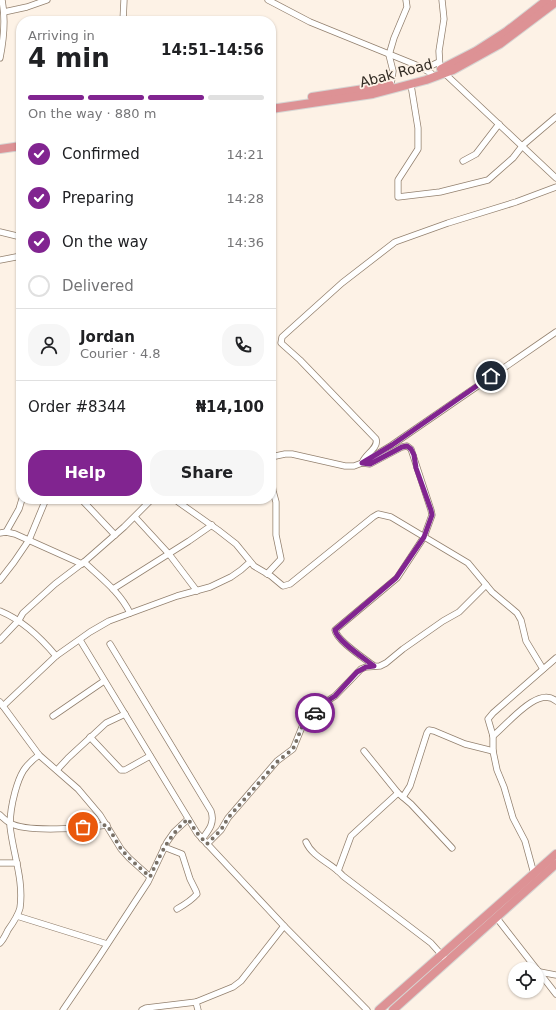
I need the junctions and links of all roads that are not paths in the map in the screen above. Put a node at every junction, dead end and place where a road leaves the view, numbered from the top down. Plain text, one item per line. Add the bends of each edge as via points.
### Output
1 (2, 0) edge
2 (47, 0) edge
3 (124, 0) edge
4 (268, 0) edge
5 (406, 0) edge
6 (442, 0) edge
7 (547, 0) edge
8 (556, 2) edge
9 (4, 12) junction
10 (122, 16) edge
11 (389, 55) junction
12 (0, 58) edge
13 (441, 68) junction
14 (424, 69) junction
15 (431, 73) junction
16 (391, 85) junction
17 (411, 85) junction
18 (276, 103) edge
19 (276, 108) edge
20 (556, 117) edge
21 (499, 124) junction
22 (523, 146) junction
23 (16, 147) edge
24 (0, 149) edge
25 (16, 152) edge
26 (0, 154) edge
27 (463, 161) dead end
28 (556, 178) edge
29 (556, 187) edge
30 (0, 232) edge
31 (16, 236) edge
32 (16, 257) edge
33 (0, 260) edge
34 (556, 332) edge
35 (276, 456) edge
36 (362, 463) junction
37 (20, 504) edge
38 (44, 504) edge
39 (86, 504) edge
40 (147, 504) edge
41 (181, 504) edge
42 (276, 504) edge
43 (135, 517) junction
44 (212, 525) junction
45 (3, 532) edge
46 (116, 535) junction
47 (424, 537) junction
48 (28, 540) junction
49 (169, 554) junction
50 (250, 562) junction
51 (83, 563) junction
52 (267, 574) junction
53 (0, 580) edge
54 (486, 585) junction
55 (113, 589) junction
56 (197, 590) junction
57 (0, 611) edge
58 (130, 613) junction
59 (19, 620) junction
60 (0, 640) edge
61 (80, 640) junction
62 (110, 644) dead end
63 (56, 656) junction
64 (556, 658) edge
65 (374, 666) junction
66 (543, 669) junction
67 (104, 681) junction
68 (556, 700) edge
69 (2, 704) edge
70 (125, 714) junction
71 (53, 716) dead end
72 (492, 736) junction
73 (90, 737) junction
74 (493, 750) junction
75 (364, 751) dead end
76 (39, 755) junction
77 (150, 756) junction
78 (57, 770) junction
79 (398, 793) junction
80 (403, 797) junction
81 (0, 815) edge
82 (188, 819) junction
83 (10, 824) junction
84 (107, 825) junction
85 (202, 839) junction
86 (306, 842) dead end
87 (207, 844) junction
88 (164, 847) junction
89 (452, 848) dead end
90 (556, 854) edge
91 (0, 863) edge
92 (18, 863) junction
93 (556, 864) edge
94 (338, 871) junction
95 (534, 874) junction
96 (150, 877) junction
97 (177, 909) dead end
98 (17, 916) junction
99 (496, 917) junction
100 (284, 926) junction
101 (0, 943) edge
102 (107, 944) junction
103 (444, 958) junction
104 (532, 962) edge
105 (544, 973) edge
106 (556, 975) edge
107 (544, 978) edge
108 (556, 994) edge
109 (196, 1002) junction
110 (63, 1010) edge
111 (142, 1010) edge
112 (198, 1010) edge
113 (367, 1010) edge
114 (379, 1010) edge
115 (393, 1010) edge

1 - 9 street
2 - 9 street via 27,8
3 - 10 street
4 - 11 street via 310,22
5 - 11 street via 407,7
6 - 13 street via 444,27 439,51
7 - 13 highway, Abak Road via 476,51
8 - 13 highway, Abak Road via 500,44
9 - 12 street
11 - 14 street
11 - 16 street via 393,71
13 - 14 street
13 - 15 highway, Abak Road
13 - 17 highway, Abak Road
13 - 21 street
14 - 15 street
15 - 16 highway, Abak Road
16 - 18 highway, Abak Road
17 - 19 highway, Abak Road via 373,94
17 - 22 street via 418,128 418,149 398,181 398,197 440,192 488,180
20 - 22 street
21 - 22 street
21 - 27 street via 476,154
22 - 28 street
23 - 24 highway
25 - 26 highway
29 - 36 street via 395,242 342,283 282,337 281,343 376,439 376,446 365,456
30 - 31 street
32 - 33 street
34 - 36 street
35 - 36 street via 292,454 345,466
36 - 47 street via 370,464 402,447 407,446 411,449 432,515
37 - 45 street
38 - 48 street
39 - 46 street
40 - 43 street
41 - 44 street
42 - 52 street via 276,536 281,559
43 - 46 street
43 - 49 street
44 - 49 street
44 - 50 street via 236,544
45 - 48 street
46 - 51 street
47 - 52 street via 391,517 378,514 290,584 284,586
47 - 54 street via 468,563
47 - 65 street via 396,578 335,630 345,644
48 - 51 street
48 - 53 street
49 - 55 street
49 - 56 street
50 - 52 street
50 - 56 street via 231,577
51 - 55 street
51 - 59 street via 50,588
54 - 65 street via 459,612 386,663
54 - 66 street via 521,620 526,640
55 - 58 street
56 - 58 street
57 - 59 street
58 - 61 street via 109,621
59 - 60 street
59 - 63 street
61 - 63 street
61 - 67 street
62 - 85 street via 211,811 213,816 210,830
63 - 69 street
64 - 66 street
65 - 87 street via 357,672 335,696 321,705 302,727 293,749 278,761
66 - 72 street via 492,713 488,722
67 - 70 street
67 - 71 street
68 - 72 street via 546,696 539,697
69 - 76 street
70 - 73 street via 106,723
70 - 77 street
72 - 74 street
73 - 77 street via 122,770
73 - 78 street
74 - 80 street via 465,744 429,730 410,786
74 - 95 street via 497,770 513,818 525,842
75 - 79 street
76 - 78 street
76 - 83 street via 25,767 21,775 14,794
77 - 82 street
78 - 84 street via 78,789
79 - 80 street
79 - 94 street via 351,836
80 - 89 street
81 - 83 street
82 - 85 street
82 - 88 street via 174,832
83 - 84 street via 30,828
83 - 92 street
84 - 96 street via 121,849
85 - 87 street
86 - 94 street via 312,851
87 - 100 street
88 - 96 street
88 - 97 street via 182,854 197,894
90 - 95 highway
91 - 92 street
92 - 98 street via 21,888
93 - 99 highway
94 - 103 street via 431,943
95 - 103 highway
96 - 102 street
98 - 101 street
98 - 102 street
99 - 103 highway
99 - 104 street
100 - 109 street via 241,981 233,987
100 - 113 street
102 - 110 street
103 - 114 highway
103 - 115 highway
105 - 106 street
107 - 108 street
109 - 111 street
109 - 112 street

